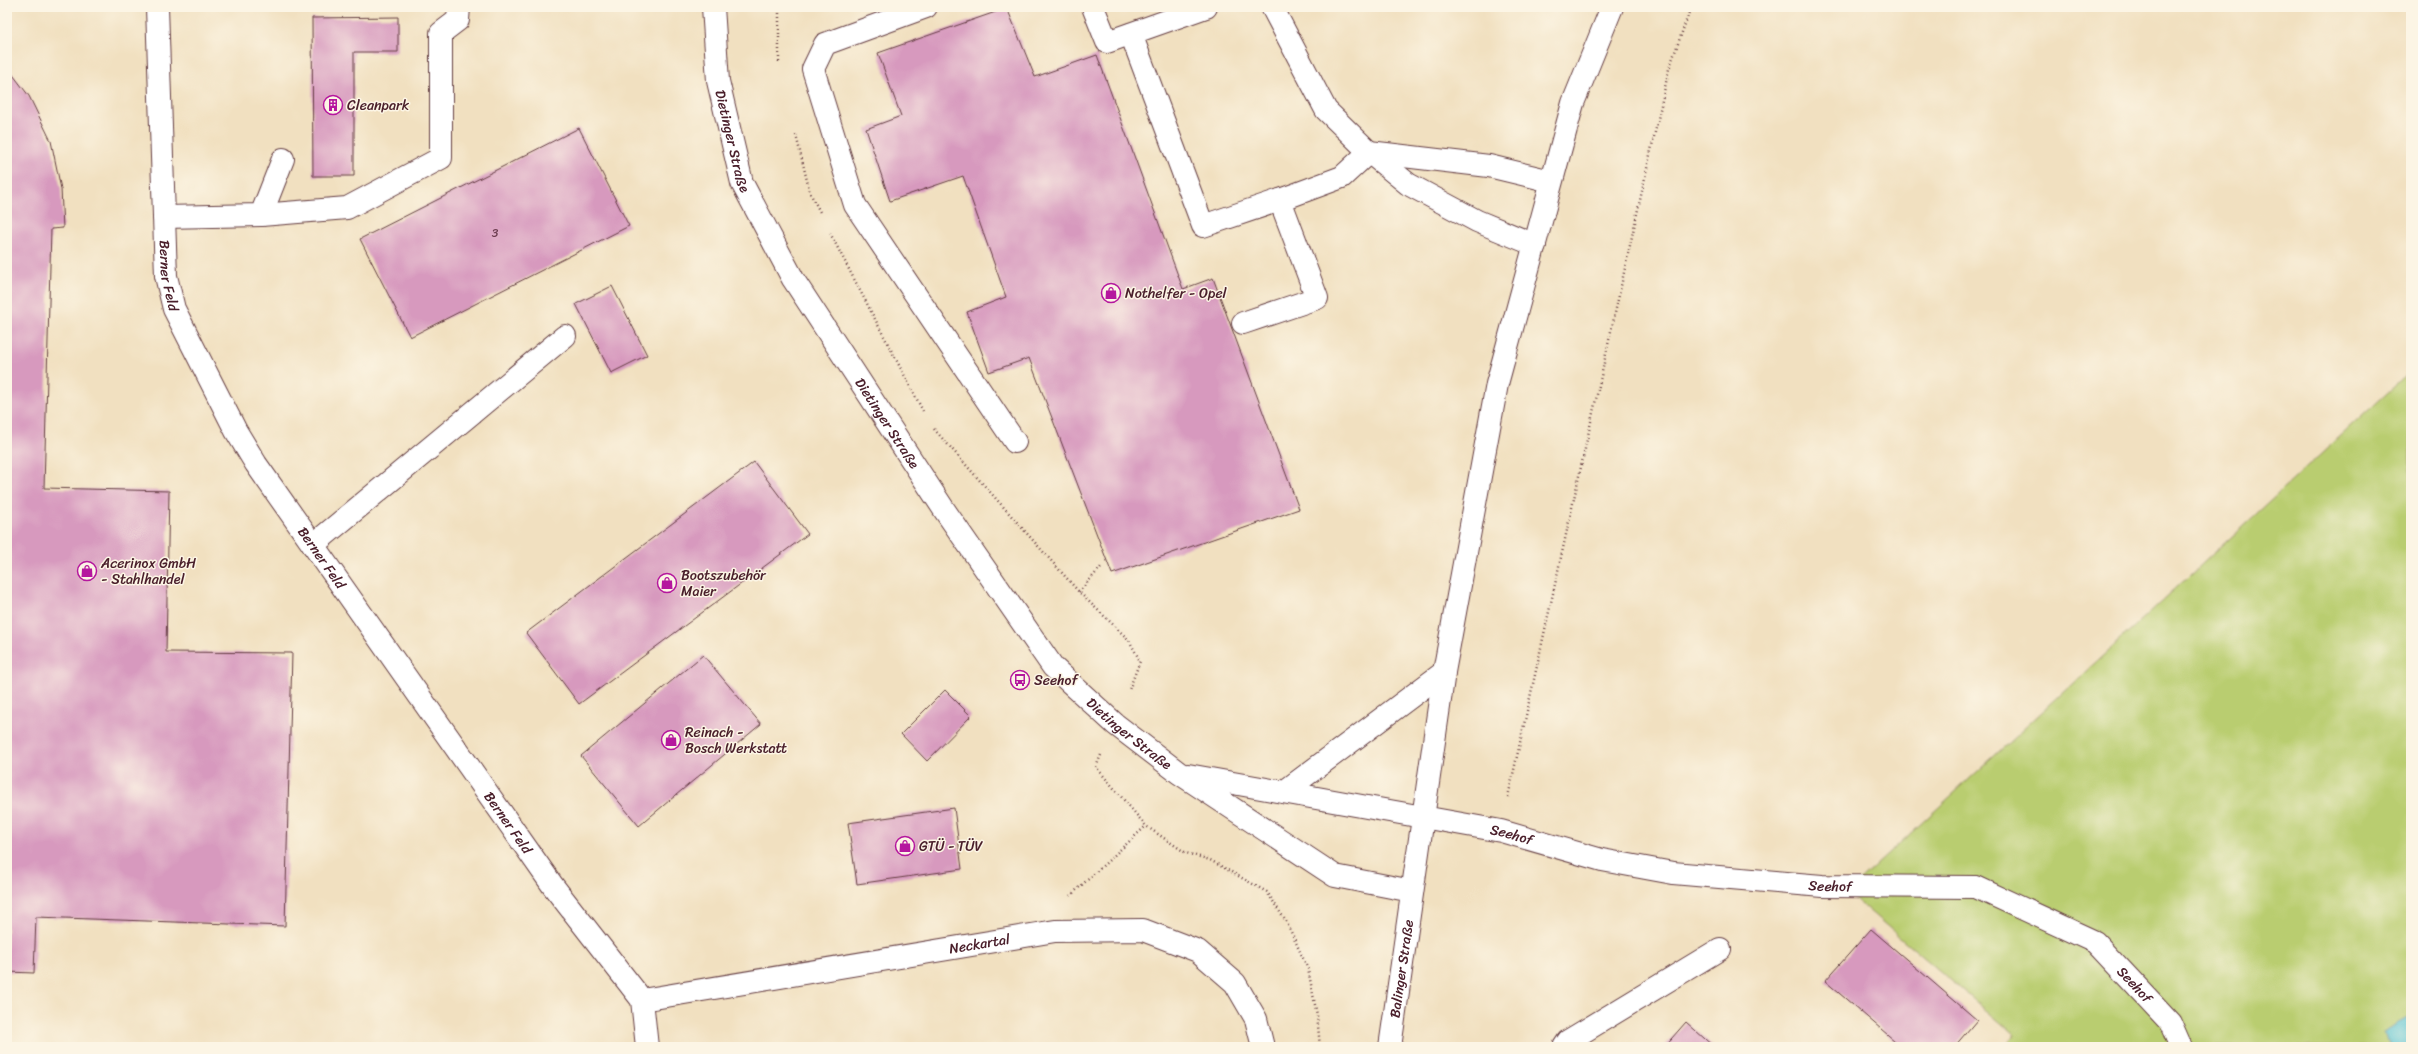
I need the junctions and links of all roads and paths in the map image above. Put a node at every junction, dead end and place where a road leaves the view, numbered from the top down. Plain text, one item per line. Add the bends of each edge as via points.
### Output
1 (156, 7) edge
2 (459, 7) edge
3 (712, 7) edge
4 (779, 7) edge
5 (926, 7) edge
6 (1093, 7) edge
7 (1206, 7) edge
8 (1272, 7) edge
9 (1612, 7) edge
10 (1691, 7) edge
11 (1131, 34) junction
12 (779, 66) dead end
13 (795, 133) dead end
14 (1369, 152) junction
15 (282, 159) dead end
16 (1551, 181) junction
17 (1280, 200) junction
18 (821, 214) dead end
19 (261, 215) junction
20 (164, 217) junction
21 (828, 228) dead end
22 (1535, 245) junction
23 (1242, 323) dead end
24 (565, 336) dead end
25 (924, 415) dead end
26 (933, 428) dead end
27 (1015, 442) dead end
28 (313, 545) junction
29 (1102, 566) dead end
30 (1078, 592) junction
31 (1444, 672) junction
32 (1115, 724) junction
33 (1179, 773) junction
34 (1285, 791) junction
35 (1422, 816) junction
36 (1146, 826) junction
37 (1501, 831) junction
38 (1412, 891) junction
39 (1055, 931) junction
40 (1720, 949) dead end
41 (642, 1000) junction
42 (647, 1047) edge
43 (1263, 1047) edge
44 (1320, 1047) edge
45 (1390, 1047) edge
46 (1564, 1047) edge
47 (2182, 1047) edge

1 - 20 street, Berner Feld
2 - 19 street via 458,20 442,33 441,158 347,208
3 - 32 street, Dietinger Straße via 718,81 742,183 793,279 945,511 1053,667
4 - 12 path
5 - 27 street via 825,44 813,69 855,205
6 - 11 street via 1107,42
7 - 11 street
8 - 14 street via 1326,110
9 - 16 street, Balinger Straße via 1573,103
10 - 37 path via 1669,69
11 - 17 street via 1203,226
13 - 18 path via 810,193
14 - 16 street via 1489,166
14 - 17 street via 1342,177
14 - 22 street via 1408,184 1477,221
15 - 19 street
16 - 22 street, Balinger Straße
17 - 23 street via 1318,298
19 - 20 street
20 - 28 street, Berner Feld via 166,276 174,309 236,431
21 - 25 path
22 - 31 street, Balinger Straße via 1497,384
24 - 28 street
26 - 30 path
28 - 41 street, Berner Feld via 553,886
29 - 30 path
30 - 32 path via 1129,640 1140,661
31 - 34 street
31 - 35 street, Balinger Straße
32 - 33 street, Dietinger Straße
32 - 36 path via 1096,767
33 - 34 street, Dietinger Straße
33 - 38 street, Dietinger Straße via 1335,876
34 - 35 street, Dietinger Straße
35 - 37 street, Seehof
35 - 38 street, Balinger Straße
36 - 39 path via 1065,900
36 - 44 path via 1186,853 1210,860 1267,892 1287,923 1308,969
37 - 47 street, Seehof via 1602,860 1673,873 1822,886 1976,887 2095,942 2170,1022
38 - 45 street, Balinger Straße
39 - 41 street, Neckartal
39 - 43 street, Neckartal via 1143,930 1198,952 1235,983 1256,1019
40 - 46 street via 1568,1041
41 - 42 street

